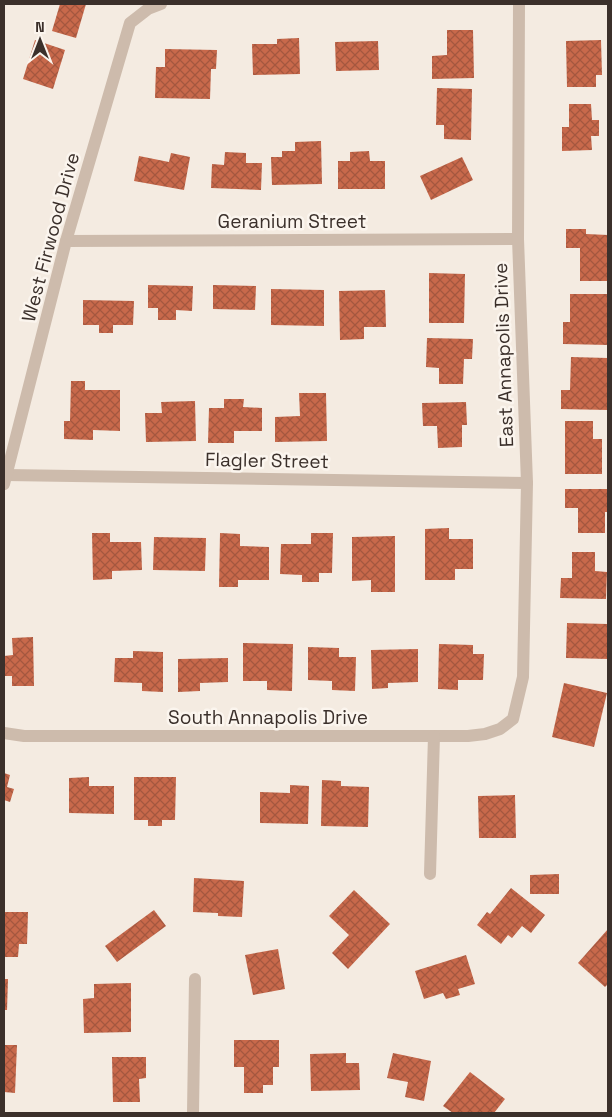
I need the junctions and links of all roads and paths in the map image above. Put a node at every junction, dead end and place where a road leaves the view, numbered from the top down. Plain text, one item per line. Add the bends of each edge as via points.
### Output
1 (161, 4) edge
2 (519, 4) edge
3 (518, 239) junction
4 (66, 241) junction
5 (5, 480) edge
6 (526, 483) junction
7 (518, 705) joint
8 (4, 733) edge
9 (434, 736) junction
10 (430, 874) dead end
11 (195, 979) dead end
12 (193, 1113) edge

1 - 4 street, West Firwood Drive via 148,9 130,23
2 - 3 street, East Annapolis Drive
3 - 4 street, Geranium Street
3 - 6 street, East Annapolis Drive
4 - 5 street, West Firwood Drive
5 - 6 street, Flagler Street
6 - 7 street, East Annapolis Drive via 523,677
7 - 9 street, South Annapolis Drive via 513,719 500,729 468,736
8 - 9 street, South Annapolis Drive via 24,736
9 - 10 street
11 - 12 street

